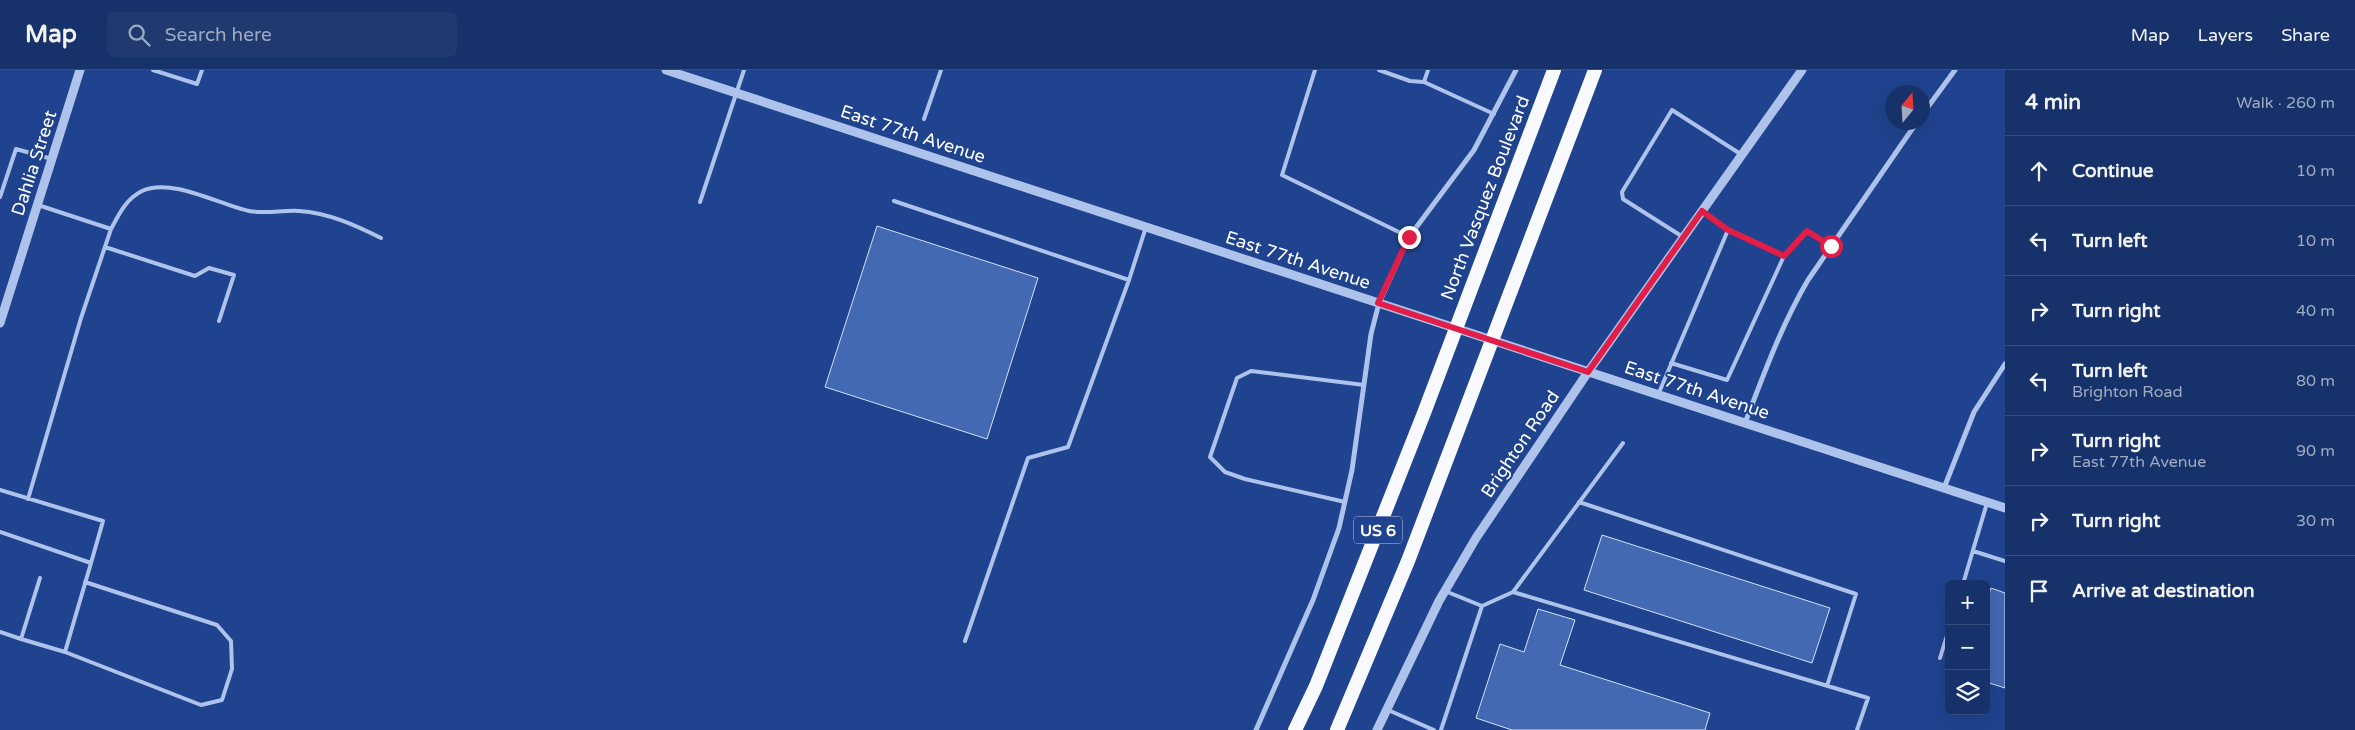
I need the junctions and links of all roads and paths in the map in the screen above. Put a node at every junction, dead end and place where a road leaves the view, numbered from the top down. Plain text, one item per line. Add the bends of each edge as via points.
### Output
1 (80, 70) edge
2 (153, 70) edge
3 (202, 70) edge
4 (666, 70) edge
5 (744, 70) edge
6 (941, 70) edge
7 (1316, 70) edge
8 (1379, 70) edge
9 (1428, 70) edge
10 (1516, 70) edge
11 (1554, 70) edge
12 (1595, 70) edge
13 (1802, 70) edge
14 (1955, 70) edge
15 (1424, 82) junction
16 (735, 93) junction
17 (1930, 104) edge
18 (1494, 114) junction
19 (924, 119) dead end
20 (1912, 130) edge
21 (1742, 155) junction
22 (52, 159) junction
23 (0, 197) edge
24 (894, 201) dead end
25 (700, 202) dead end
26 (38, 205) junction
27 (1702, 211) junction
28 (1146, 227) junction
29 (111, 229) junction
30 (1728, 230) junction
31 (1409, 237) junction
32 (1684, 237) junction
33 (381, 238) dead end
34 (1831, 246) junction
35 (105, 247) junction
36 (1784, 256) junction
37 (1129, 280) junction
38 (1378, 303) junction
39 (219, 321) dead end
40 (0, 323) edge
41 (1455, 329) junction
42 (1493, 341) junction
43 (1671, 363) junction
44 (2005, 364) edge
45 (1588, 372) junction
46 (1364, 385) junction
47 (1658, 395) junction
48 (1745, 423) junction
49 (1623, 442) dead end
50 (1944, 488) junction
51 (0, 490) edge
52 (28, 499) junction
53 (1345, 502) junction
54 (1579, 502) junction
55 (1988, 503) junction
56 (2005, 508) edge
57 (0, 532) edge
58 (1973, 551) junction
59 (2005, 561) edge
60 (90, 563) junction
61 (40, 578) dead end
62 (1963, 580) edge
63 (85, 582) junction
64 (1445, 591) junction
65 (1513, 592) junction
66 (1482, 606) junction
67 (0, 632) edge
68 (21, 639) junction
69 (965, 641) dead end
70 (1945, 642) edge
71 (66, 652) junction
72 (1940, 658) dead end
73 (1827, 686) junction
74 (1386, 710) junction
75 (1256, 730) edge
76 (1295, 730) edge
77 (1336, 730) edge
78 (1377, 730) edge
79 (1434, 730) edge
80 (1441, 730) edge
81 (1857, 730) edge

1 - 22 street, Dahlia Street
2 - 3 lane via 197,84
4 - 16 street, East 77th Avenue
5 - 16 lane
6 - 19 lane
7 - 31 lane via 1282,176
8 - 15 lane via 1410,81
9 - 15 lane
10 - 18 street
11 - 41 highway, North Vasquez Boulevard / US 6
12 - 42 highway, US 6
13 - 21 street, Brighton Road
14 - 17 street
15 - 18 lane
16 - 25 lane
16 - 28 street, East 77th Avenue
18 - 31 street via 1474,150
20 - 34 street
21 - 27 street, Brighton Road
21 - 32 lane via 1672,110 1622,192 1623,199
22 - 23 lane via 16,149
22 - 26 street, Dahlia Street
24 - 37 lane
26 - 29 lane
26 - 40 street, Dahlia Street
27 - 30 lane
27 - 32 street, Brighton Road
28 - 37 lane
28 - 38 street, East 77th Avenue
29 - 33 lane via 126,204 142,191 157,188 180,190 250,211 316,213 356,225
29 - 35 lane
30 - 36 lane
30 - 43 lane
31 - 38 street
32 - 45 street, Brighton Road
34 - 36 lane via 1807,231
34 - 48 street via 1782,328
35 - 39 lane via 195,276 209,268 234,275
35 - 52 lane
36 - 43 lane via 1727,380
37 - 69 lane via 1068,447 1028,458
38 - 41 street, East 77th Avenue
38 - 46 street via 1370,334
41 - 42 street, East 77th Avenue
41 - 76 highway, North Vasquez Boulevard / US 6
42 - 45 street, East 77th Avenue
42 - 77 highway, US 6 via 1404,570
43 - 47 lane
44 - 50 street via 1974,412
45 - 47 street, East 77th Avenue
45 - 64 street, Brighton Road via 1476,538
46 - 53 street
46 - 53 lane via 1251,371 1237,378 1210,457 1225,472 1245,479
47 - 48 street, East 77th Avenue
48 - 50 street, East 77th Avenue
49 - 54 lane
50 - 55 street, East 77th Avenue
51 - 52 lane
52 - 60 lane via 103,521
53 - 75 street via 1327,563
54 - 65 lane
54 - 73 lane via 1856,594
55 - 56 street, East 77th Avenue
55 - 58 lane
57 - 60 lane
58 - 59 lane
58 - 62 lane
60 - 63 lane
61 - 68 lane
63 - 71 lane
63 - 71 lane via 218,625 231,641 232,669 222,700 202,705
64 - 66 lane
64 - 74 street, Brighton Road
65 - 66 lane
65 - 73 lane
66 - 80 lane
67 - 68 lane
68 - 71 lane
70 - 72 lane
73 - 81 lane via 1868,698
74 - 78 street, Brighton Road
74 - 79 lane

